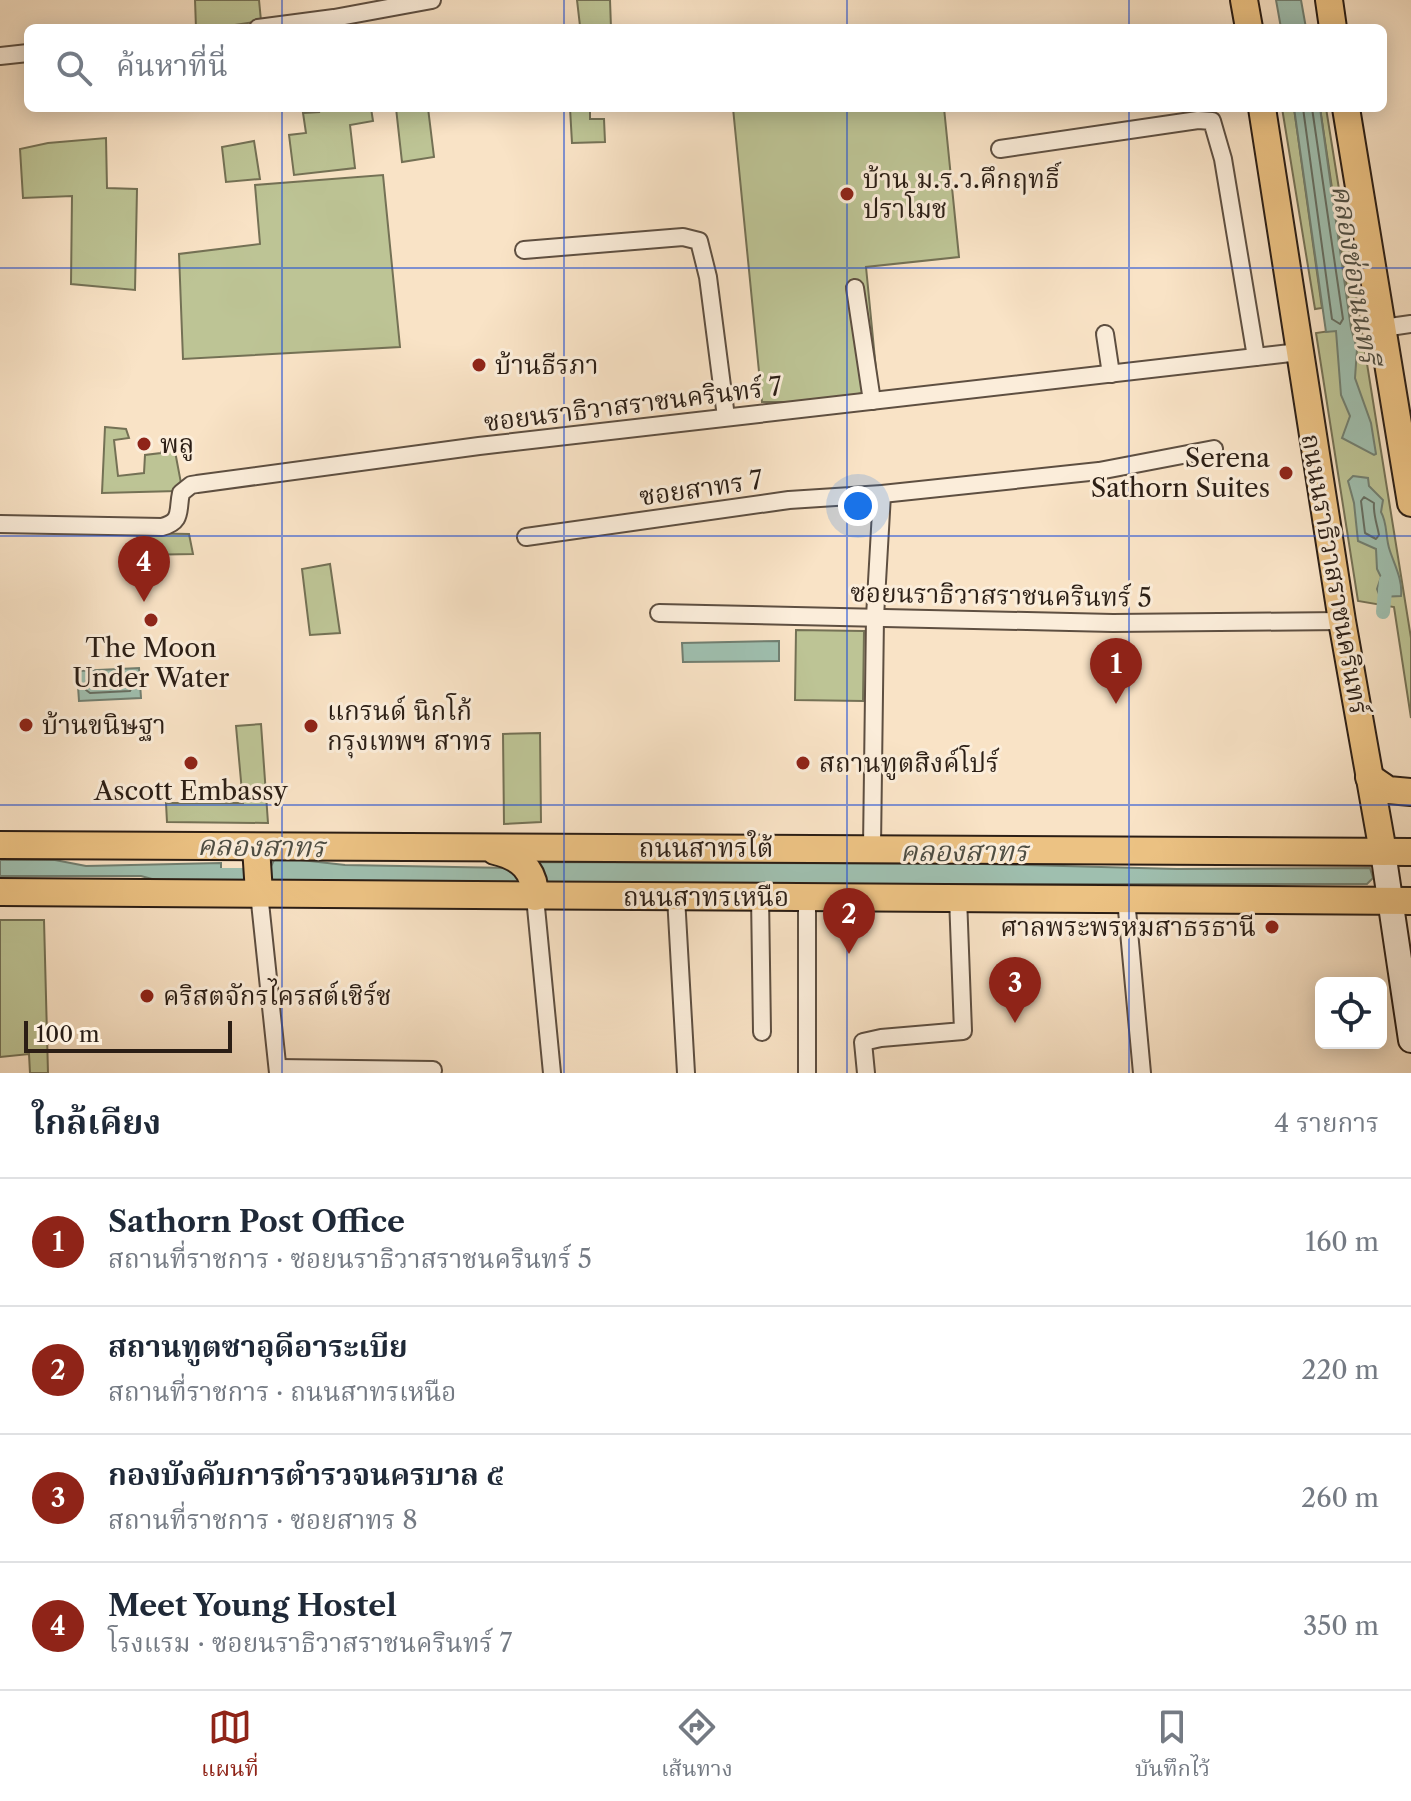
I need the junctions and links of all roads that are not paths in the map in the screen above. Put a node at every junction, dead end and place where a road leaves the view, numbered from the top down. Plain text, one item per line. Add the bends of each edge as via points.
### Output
1 (432, 0) edge
2 (1244, 0) edge
3 (1329, 0) edge
4 (288, 24) edge
5 (1248, 24) edge
6 (1332, 24) edge
7 (24, 53) edge
8 (0, 56) edge
9 (1263, 112) edge
10 (1347, 112) edge
11 (1000, 149) dead end
12 (524, 250) dead end
13 (855, 288) dead end
14 (1411, 324) edge
15 (1383, 328) junction
16 (1105, 334) dead end
17 (1299, 352) junction
18 (1256, 357) junction
19 (1111, 374) junction
20 (872, 401) junction
21 (726, 417) junction
22 (1214, 449) dead end
23 (882, 494) junction
24 (1411, 503) edge
25 (0, 524) edge
26 (526, 537) dead end
27 (659, 613) dead end
28 (875, 617) junction
29 (1342, 621) junction
30 (1369, 777) junction
31 (1411, 792) edge
32 (0, 845) edge
33 (478, 847) junction
34 (872, 847) junction
35 (1383, 852) junction
36 (1411, 852) edge
37 (257, 871) junction
38 (0, 892) edge
39 (760, 896) junction
40 (807, 896) junction
41 (535, 897) junction
42 (676, 897) junction
43 (958, 897) junction
44 (1126, 899) junction
45 (1400, 901) edge
46 (762, 1032) dead end
47 (1411, 1040) edge
48 (278, 1070) edge
49 (433, 1070) dead end
50 (552, 1073) edge
51 (686, 1073) edge
52 (807, 1073) edge
53 (866, 1073) edge
54 (1142, 1073) edge

1 - 4 street
2 - 5 main road
3 - 6 main road
7 - 8 street
9 - 17 main road, ถนนนราธิวาสราชนครินทร์
10 - 15 main road
11 - 18 street via 1212,121
12 - 21 street via 683,237 699,241
13 - 20 street
14 - 15 street
15 - 24 main road
16 - 19 street
17 - 18 street, ซอยนราธิวาสราชนครินทร์ 7
17 - 29 main road, ถนนนราธิวาสราชนครินทร์
18 - 19 street, ซอยนราธิวาสราชนครินทร์ 7
19 - 20 street, ซอยนราธิวาสราชนครินทร์ 7
20 - 21 street, ซอยนราธิวาสราชนครินทร์ 7
21 - 25 street, ซอยนราธิวาสราชนครินทร์ 7 via 191,485 181,493 174,524 162,527
22 - 23 street, ซอยสาทร 7 via 1099,471
23 - 26 street, ซอยสาทร 7 via 789,500
23 - 28 street
27 - 28 street, ซอยนราธิวาสราชนครินทร์ 5
28 - 29 street, ซอยนราธิวาสราชนครินทร์ 5
28 - 34 street
29 - 30 main road, ถนนนราธิวาสราชนครินทร์
30 - 31 main road via 1388,790
30 - 35 main road, ถนนนราธิวาสราชนครินทร์
32 - 37 main road, ถนนสาทรใต้
33 - 34 main road, ถนนสาทรใต้
33 - 37 main road, ถนนสาทรใต้
33 - 41 main road via 522,861 535,883
34 - 35 main road, ถนนสาทรใต้
35 - 36 main road, ถนนสาทรใต้
35 - 45 main road, ถนนนราธิวาสราชนครินทร์
37 - 38 main road, ถนนสาทรเหนือ
37 - 41 main road, ถนนสาทรเหนือ
37 - 48 street
39 - 40 main road, ถนนสาทรเหนือ
39 - 42 main road, ถนนสาทรเหนือ
39 - 46 street
40 - 43 main road, ถนนสาทรเหนือ
40 - 52 street
41 - 42 main road, ถนนสาทรเหนือ
41 - 50 street
42 - 51 street
43 - 44 main road, ถนนสาทรเหนือ
43 - 53 street via 963,1031 863,1042
44 - 45 main road, ถนนสาทรเหนือ
44 - 54 street
45 - 47 main road, ถนนนราธิวาสราชนครินทร์
48 - 49 street

